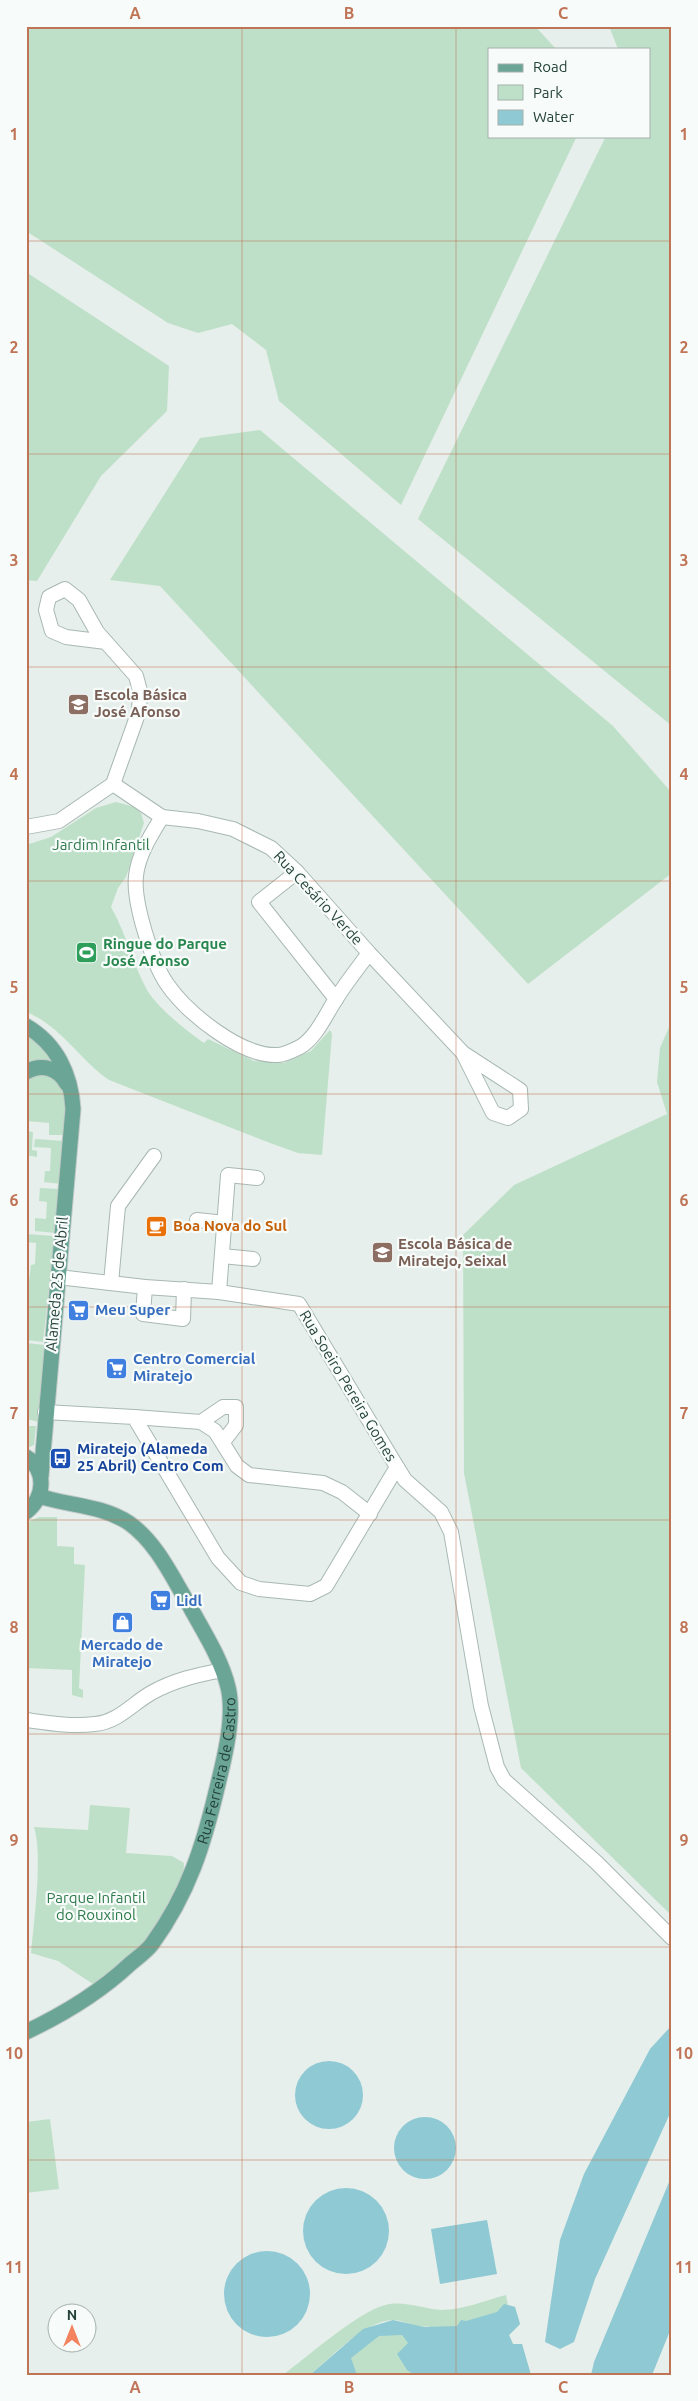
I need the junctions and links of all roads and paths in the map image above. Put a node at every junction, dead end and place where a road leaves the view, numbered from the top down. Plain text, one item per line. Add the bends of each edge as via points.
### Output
1 (106, 642) junction
2 (113, 784) junction
3 (162, 818) junction
4 (26, 828) edge
5 (297, 872) junction
6 (369, 953) junction
7 (336, 999) junction
8 (26, 1026) edge
9 (463, 1053) junction
10 (26, 1072) edge
11 (72, 1091) junction
12 (154, 1156) dead end
13 (256, 1178) dead end
14 (197, 1220) dead end
15 (224, 1223) junction
16 (222, 1256) junction
17 (252, 1258) dead end
18 (58, 1277) junction
19 (111, 1283) junction
20 (145, 1286) junction
21 (184, 1289) junction
22 (219, 1292) junction
23 (45, 1412) junction
24 (134, 1417) junction
25 (201, 1422) junction
26 (223, 1442) junction
27 (26, 1457) edge
28 (397, 1467) junction
29 (40, 1476) junction
30 (39, 1496) junction
31 (26, 1512) edge
32 (370, 1514) junction
33 (223, 1670) junction
34 (26, 1720) edge
35 (672, 1938) edge
36 (26, 2032) edge

1 - 1 street via 80,600 64,589 48,598 46,610 52,631 66,637
1 - 2 street via 136,676 140,691 139,711
2 - 3 street, Rua Cesário Verde
2 - 4 street via 59,820
3 - 5 street, Rua Cesário Verde via 198,821 232,829 271,848
3 - 7 street via 146,843 136,875 138,908 166,982 189,1011 253,1051 279,1055 301,1046 321,1024
5 - 6 street, Rua Cesário Verde
5 - 7 street via 259,902
6 - 7 street
6 - 9 street, Rua Cesário Verde
8 - 11 main road, Alameda 25 de Abril via 44,1038 55,1051
9 - 9 street via 493,1113 508,1118 521,1109 520,1090
10 - 11 main road via 44,1067 54,1070 63,1076
11 - 18 main road, Alameda 25 de Abril
12 - 19 street via 118,1206
13 - 15 street via 228,1175
14 - 15 street
15 - 16 street
16 - 17 street
16 - 22 street
18 - 19 street, Rua Soeiro Pereira Gomes
18 - 23 main road, Alameda 25 de Abril
19 - 20 street, Rua Soeiro Pereira Gomes
20 - 21 street, Rua Soeiro Pereira Gomes
20 - 21 street via 143,1314 183,1319
21 - 22 street, Rua Soeiro Pereira Gomes
22 - 28 street, Rua Soeiro Pereira Gomes via 299,1304
23 - 24 street
23 - 29 main road, Alameda 25 de Abril
24 - 25 street
24 - 32 street, Rua Soeiro Pereira Gomes via 218,1558 240,1583 310,1594 326,1586
25 - 26 street via 215,1431
25 - 26 street via 224,1407 236,1407 236,1425
26 - 32 street via 236,1466 249,1475 323,1482
27 - 29 main road via 37,1467
28 - 32 street, Rua Soeiro Pereira Gomes
28 - 35 street via 405,1480 440,1512 451,1532 481,1706 497,1767 504,1780 596,1862
29 - 30 main road, Alameda 25 de Abril
30 - 31 main road
30 - 33 main road, Rua Ferreira de Castro via 116,1515 146,1538 175,1582
33 - 34 street via 178,1680 149,1694 122,1715 96,1724
33 - 36 main road, Rua Ferreira de Castro via 231,1701 224,1758 208,1825 189,1883 152,1945 107,1985 60,2016

